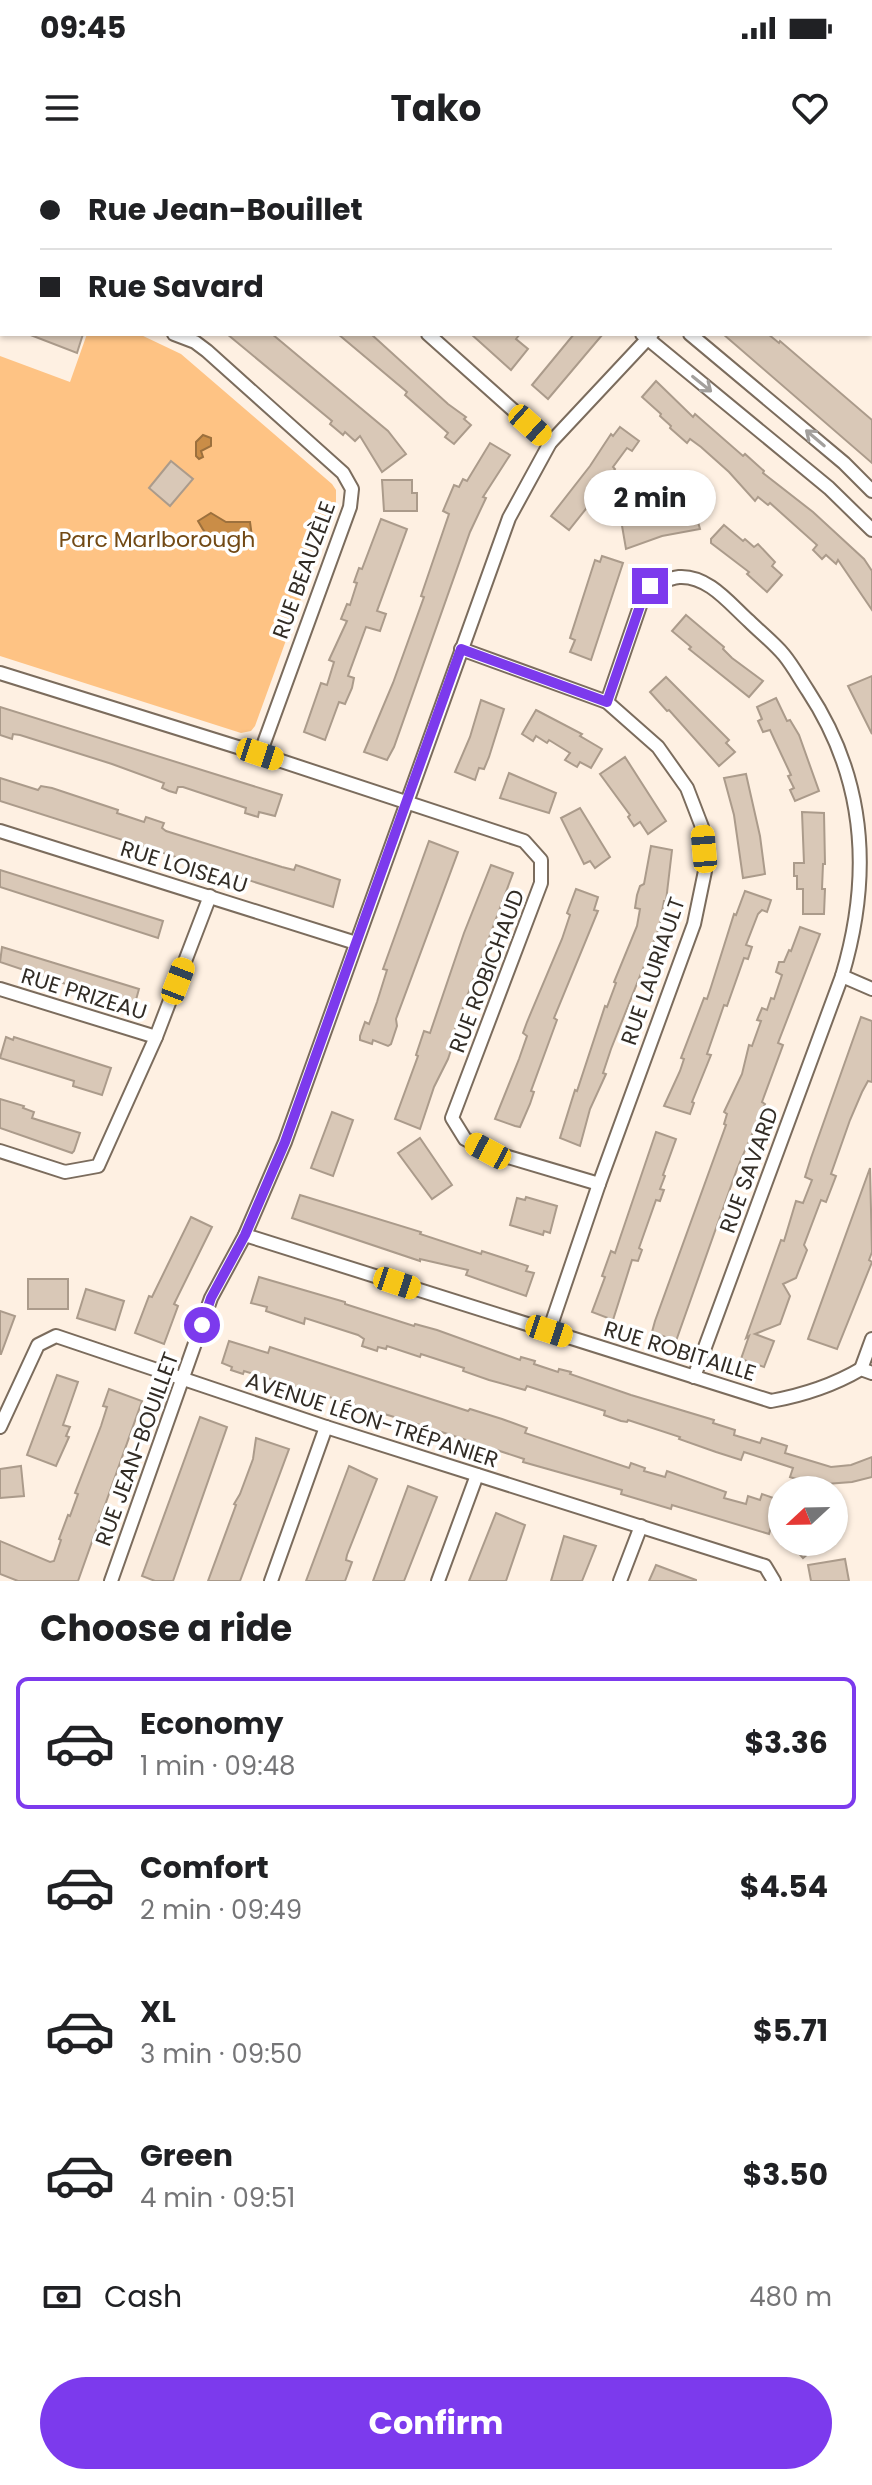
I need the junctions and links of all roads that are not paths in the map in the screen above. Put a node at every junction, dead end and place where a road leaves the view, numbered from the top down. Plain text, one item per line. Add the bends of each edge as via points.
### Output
1 (179, 336) edge
2 (430, 336) edge
3 (647, 336) edge
4 (692, 336) edge
5 (550, 443) junction
6 (872, 491) edge
7 (872, 530) edge
8 (461, 649) junction
9 (0, 673) edge
10 (607, 702) junction
11 (260, 754) junction
12 (408, 802) junction
13 (0, 831) edge
14 (210, 896) junction
15 (356, 943) junction
16 (842, 976) junction
17 (0, 989) edge
18 (872, 989) edge
19 (156, 1037) junction
20 (0, 1151) edge
21 (599, 1184) junction
22 (245, 1235) junction
23 (549, 1331) junction
24 (872, 1339) edge
25 (866, 1371) edge
26 (694, 1377) junction
27 (184, 1379) junction
28 (0, 1427) edge
29 (326, 1427) junction
30 (477, 1475) junction
31 (641, 1526) junction
32 (111, 1581) edge
33 (271, 1581) edge
34 (438, 1581) edge
35 (620, 1581) edge
36 (774, 1581) edge

1 - 11 street, RUE BEAUZÈLE via 207,351 343,473 352,489 350,507
2 - 5 street
3 - 5 street, RUE JEAN-BOUILLET
3 -> 7 street
6 -> 4 street
5 - 8 street, RUE JEAN-BOUILLET via 509,518
8 - 10 street, RUE LAURIAULT
8 - 12 street, RUE JEAN-BOUILLET
9 - 11 street, RUE ROBICHAUD
10 - 16 street, RUE SAVARD via 650,586 679,577 701,580 785,656 825,717 849,775 859,823 860,881 853,941
10 - 21 street, RUE LAURIAULT via 658,747 687,788 702,827 705,871 694,924
11 - 12 street, RUE ROBICHAUD
12 - 15 street, RUE JEAN-BOUILLET
12 - 21 street, RUE ROBICHAUD via 524,841 541,860 541,883 452,1118 465,1139 488,1151
13 - 14 street, RUE LOISEAU
14 - 15 street, RUE LOISEAU
14 - 19 street
15 - 22 street, RUE JEAN-BOUILLET via 285,1142
16 - 18 street
16 - 26 street, RUE SAVARD
17 - 19 street, RUE PRIZEAU
19 - 20 street via 98,1166 65,1172
21 - 23 street, RUE LAURIAULT
22 - 23 street, RUE ROBITAILLE
22 - 27 street, RUE JEAN-BOUILLET via 211,1298
23 - 26 street, RUE ROBITAILLE
24 - 25 street
25 - 26 street, RUE ROBITAILLE via 771,1401
27 - 28 street, AVENUE LÉON-TRÉPANIER via 56,1336 38,1345
27 - 29 street, AVENUE LÉON-TRÉPANIER
27 - 32 street, RUE JEAN-BOUILLET
29 - 30 street, AVENUE LÉON-TRÉPANIER
29 - 33 street
30 - 31 street, AVENUE LÉON-TRÉPANIER
30 - 34 street
31 - 35 street
31 - 36 street, AVENUE LÉON-TRÉPANIER via 765,1566

